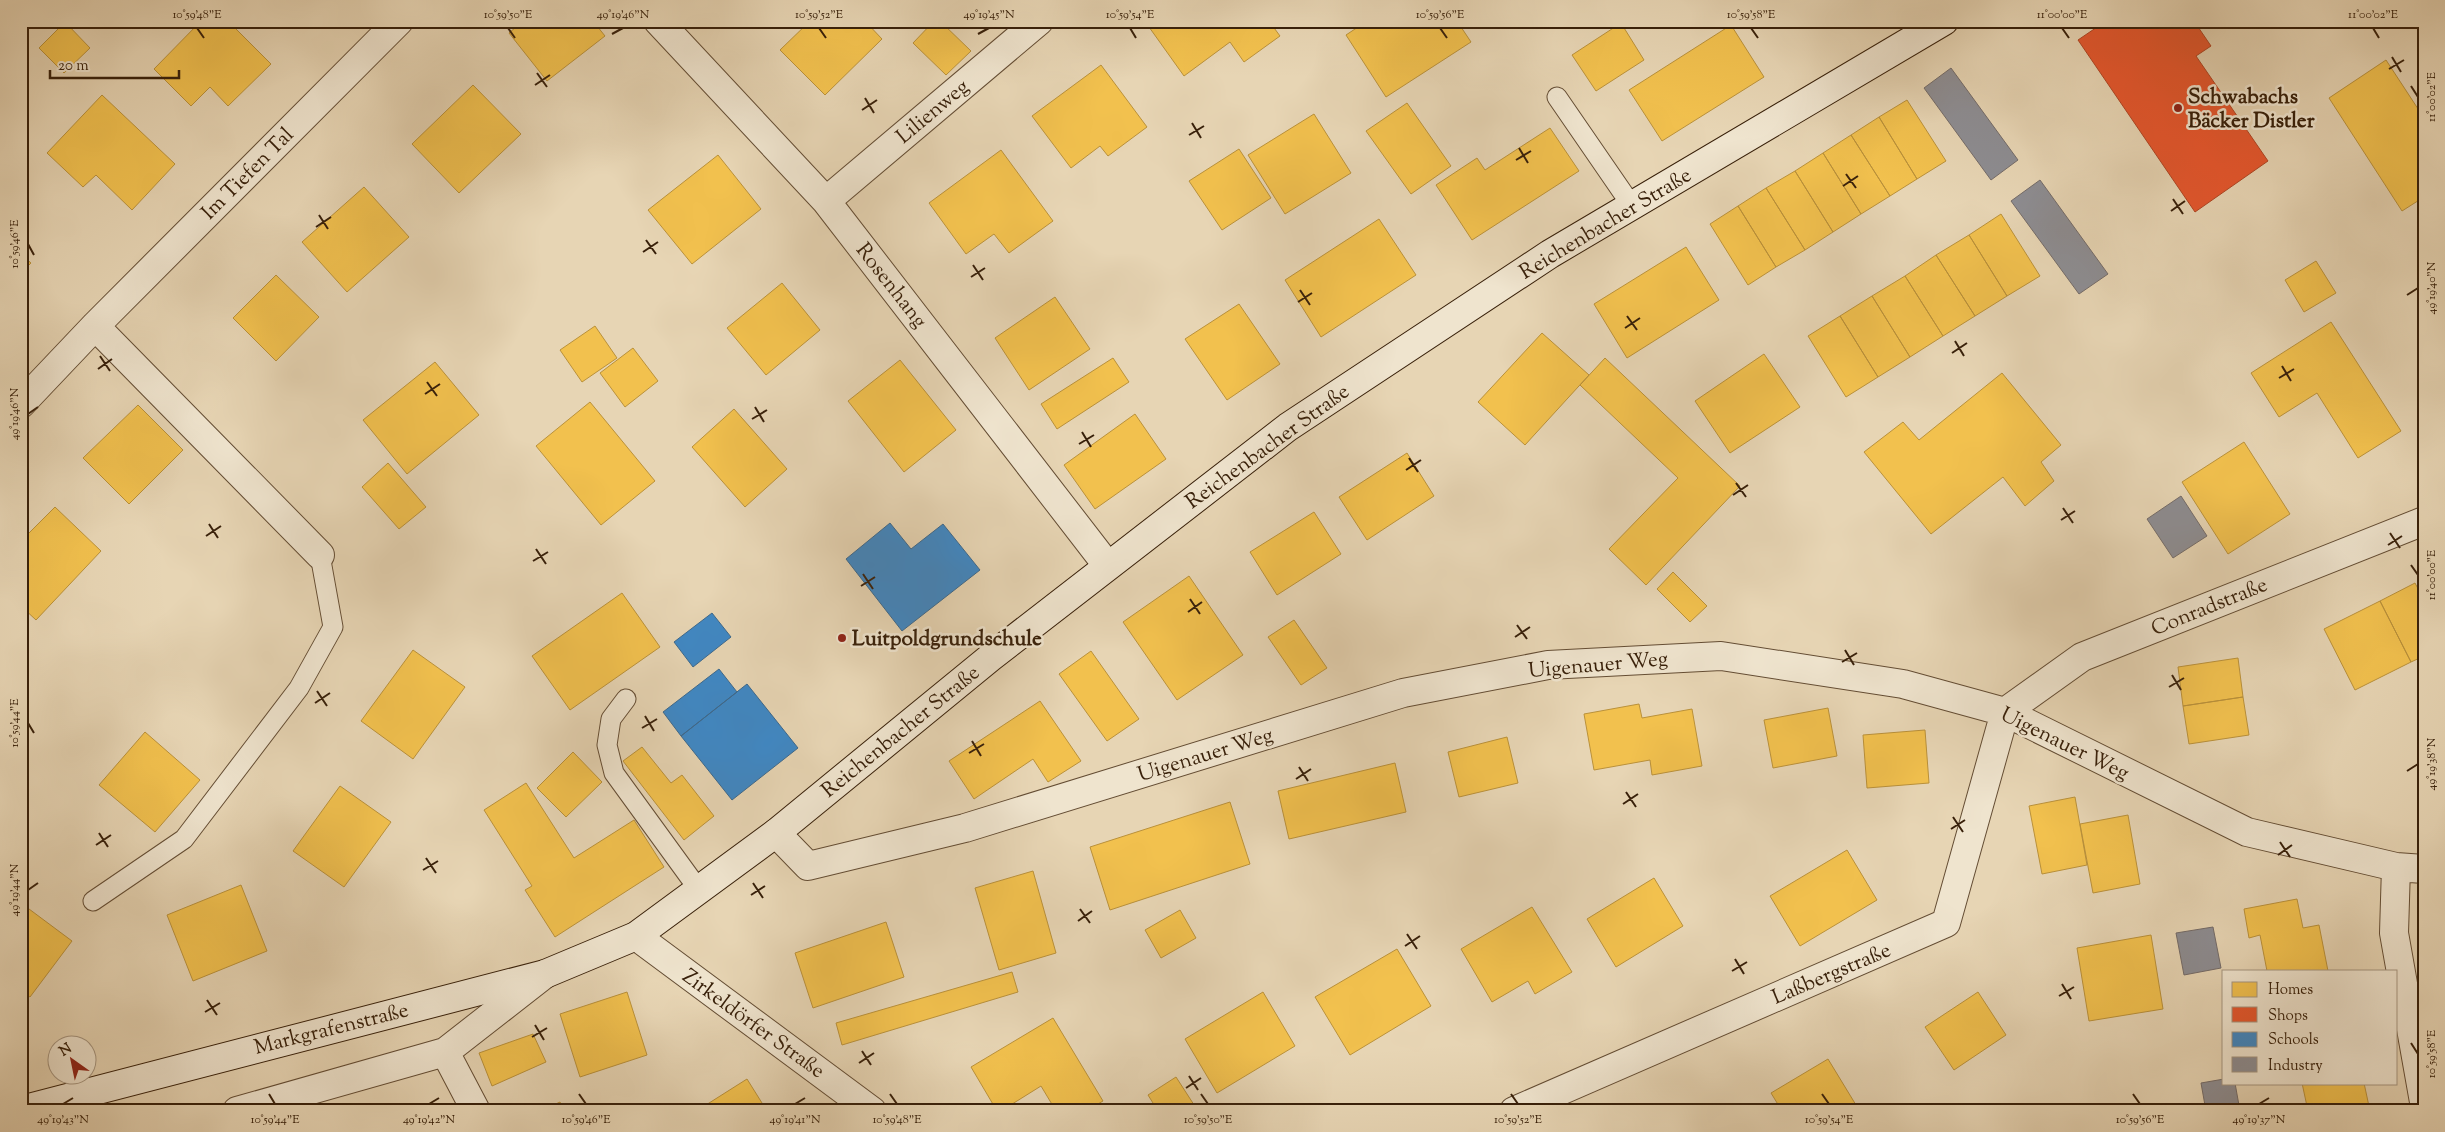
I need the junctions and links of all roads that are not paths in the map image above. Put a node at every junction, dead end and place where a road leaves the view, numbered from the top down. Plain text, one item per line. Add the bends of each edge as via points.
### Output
1 (399, 21) edge
2 (658, 21) edge
3 (1039, 21) edge
4 (1944, 21) edge
5 (1557, 97) dead end
6 (826, 200) junction
7 (1632, 206) junction
8 (95, 326) junction
9 (21, 404) edge
10 (2424, 521) edge
11 (320, 555) joint
12 (1107, 565) junction
13 (626, 699) dead end
14 (2005, 712) junction
15 (776, 833) junction
16 (2396, 867) junction
17 (2424, 869) edge
18 (699, 890) junction
19 (93, 901) dead end
20 (636, 936) junction
21 (545, 974) junction
22 (445, 1052) junction
23 (2424, 1102) edge
24 (21, 1110) edge
25 (237, 1111) edge
26 (476, 1111) edge
27 (872, 1111) edge
28 (1514, 1111) edge

1 - 8 street, Im Tiefen Tal
2 - 6 street, Rosenhang
3 - 6 street, Lilienweg
4 - 7 street, Reichenbacher Straße
5 - 7 lane
6 - 12 street, Rosenhang
7 - 12 street, Reichenbacher Straße via 1550,254 1288,427
8 - 9 street, Im Tiefen Tal
8 - 11 street
10 - 14 street, Conradstraße via 2082,657
11 - 19 lane via 333,627 299,688 184,839
12 - 15 street, Reichenbacher Straße
13 - 18 lane via 611,719 607,745 614,773
14 - 15 street, Uigenauer Weg via 1903,684 1721,656 1548,665 1403,693 964,828 808,866
14 - 16 street, Uigenauer Weg via 2246,832
14 - 28 street, Laßbergstraße via 1946,923
15 - 18 street, Reichenbacher Straße
16 - 17 street, Uigenauer Weg
16 - 23 street via 2394,933
18 - 20 street, Reichenbacher Straße
20 - 21 street, Markgrafenstraße
20 - 27 street, Zirkeldörfer Straße
21 - 22 street
21 - 24 street, Markgrafenstraße
22 - 25 street
22 - 26 street

